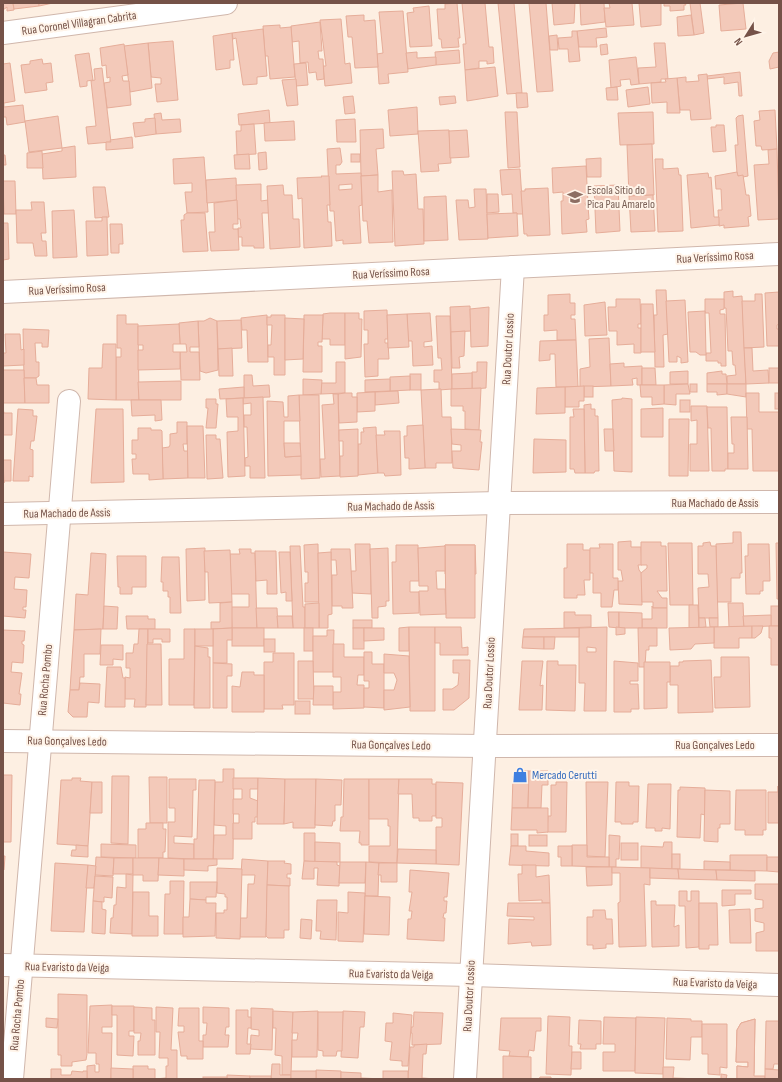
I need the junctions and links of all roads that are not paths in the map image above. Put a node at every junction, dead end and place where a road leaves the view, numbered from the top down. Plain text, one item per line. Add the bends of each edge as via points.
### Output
1 (226, 3) edge
2 (3, 33) edge
3 (779, 254) edge
4 (513, 266) junction
5 (3, 292) edge
6 (69, 401) dead end
7 (779, 502) edge
8 (499, 503) junction
9 (59, 513) junction
10 (3, 514) edge
11 (3, 741) edge
12 (40, 741) junction
13 (779, 744) edge
14 (484, 746) junction
15 (12, 966) edge
16 (471, 975) junction
17 (779, 985) edge
18 (12, 1079) edge
19 (465, 1079) edge

1 - 2 street, Rua Coronel Villagran Cabrita
3 - 4 street, Rua Veríssimo Rosa
4 - 5 street, Rua Veríssimo Rosa
4 - 8 street, Rua Doutor Lossio
6 - 9 street, Rua Rocha Pombo
7 - 8 street, Rua Machado de Assis
8 - 9 street, Rua Machado de Assis
8 - 14 street, Rua Doutor Lossio
9 - 10 street, Rua Machado de Assis
9 - 12 street, Rua Rocha Pombo
11 - 12 street, Rua Gonçalves Ledo
12 - 14 street, Rua Gonçalves Ledo
12 - 15 street, Rua Rocha Pombo
13 - 14 street, Rua Gonçalves Ledo
14 - 16 street, Rua Doutor Lossio
15 - 16 street, Rua Evaristo da Veiga
15 - 18 street, Rua Rocha Pombo
16 - 17 street, Rua Evaristo da Veiga
16 - 19 street, Rua Doutor Lossio

